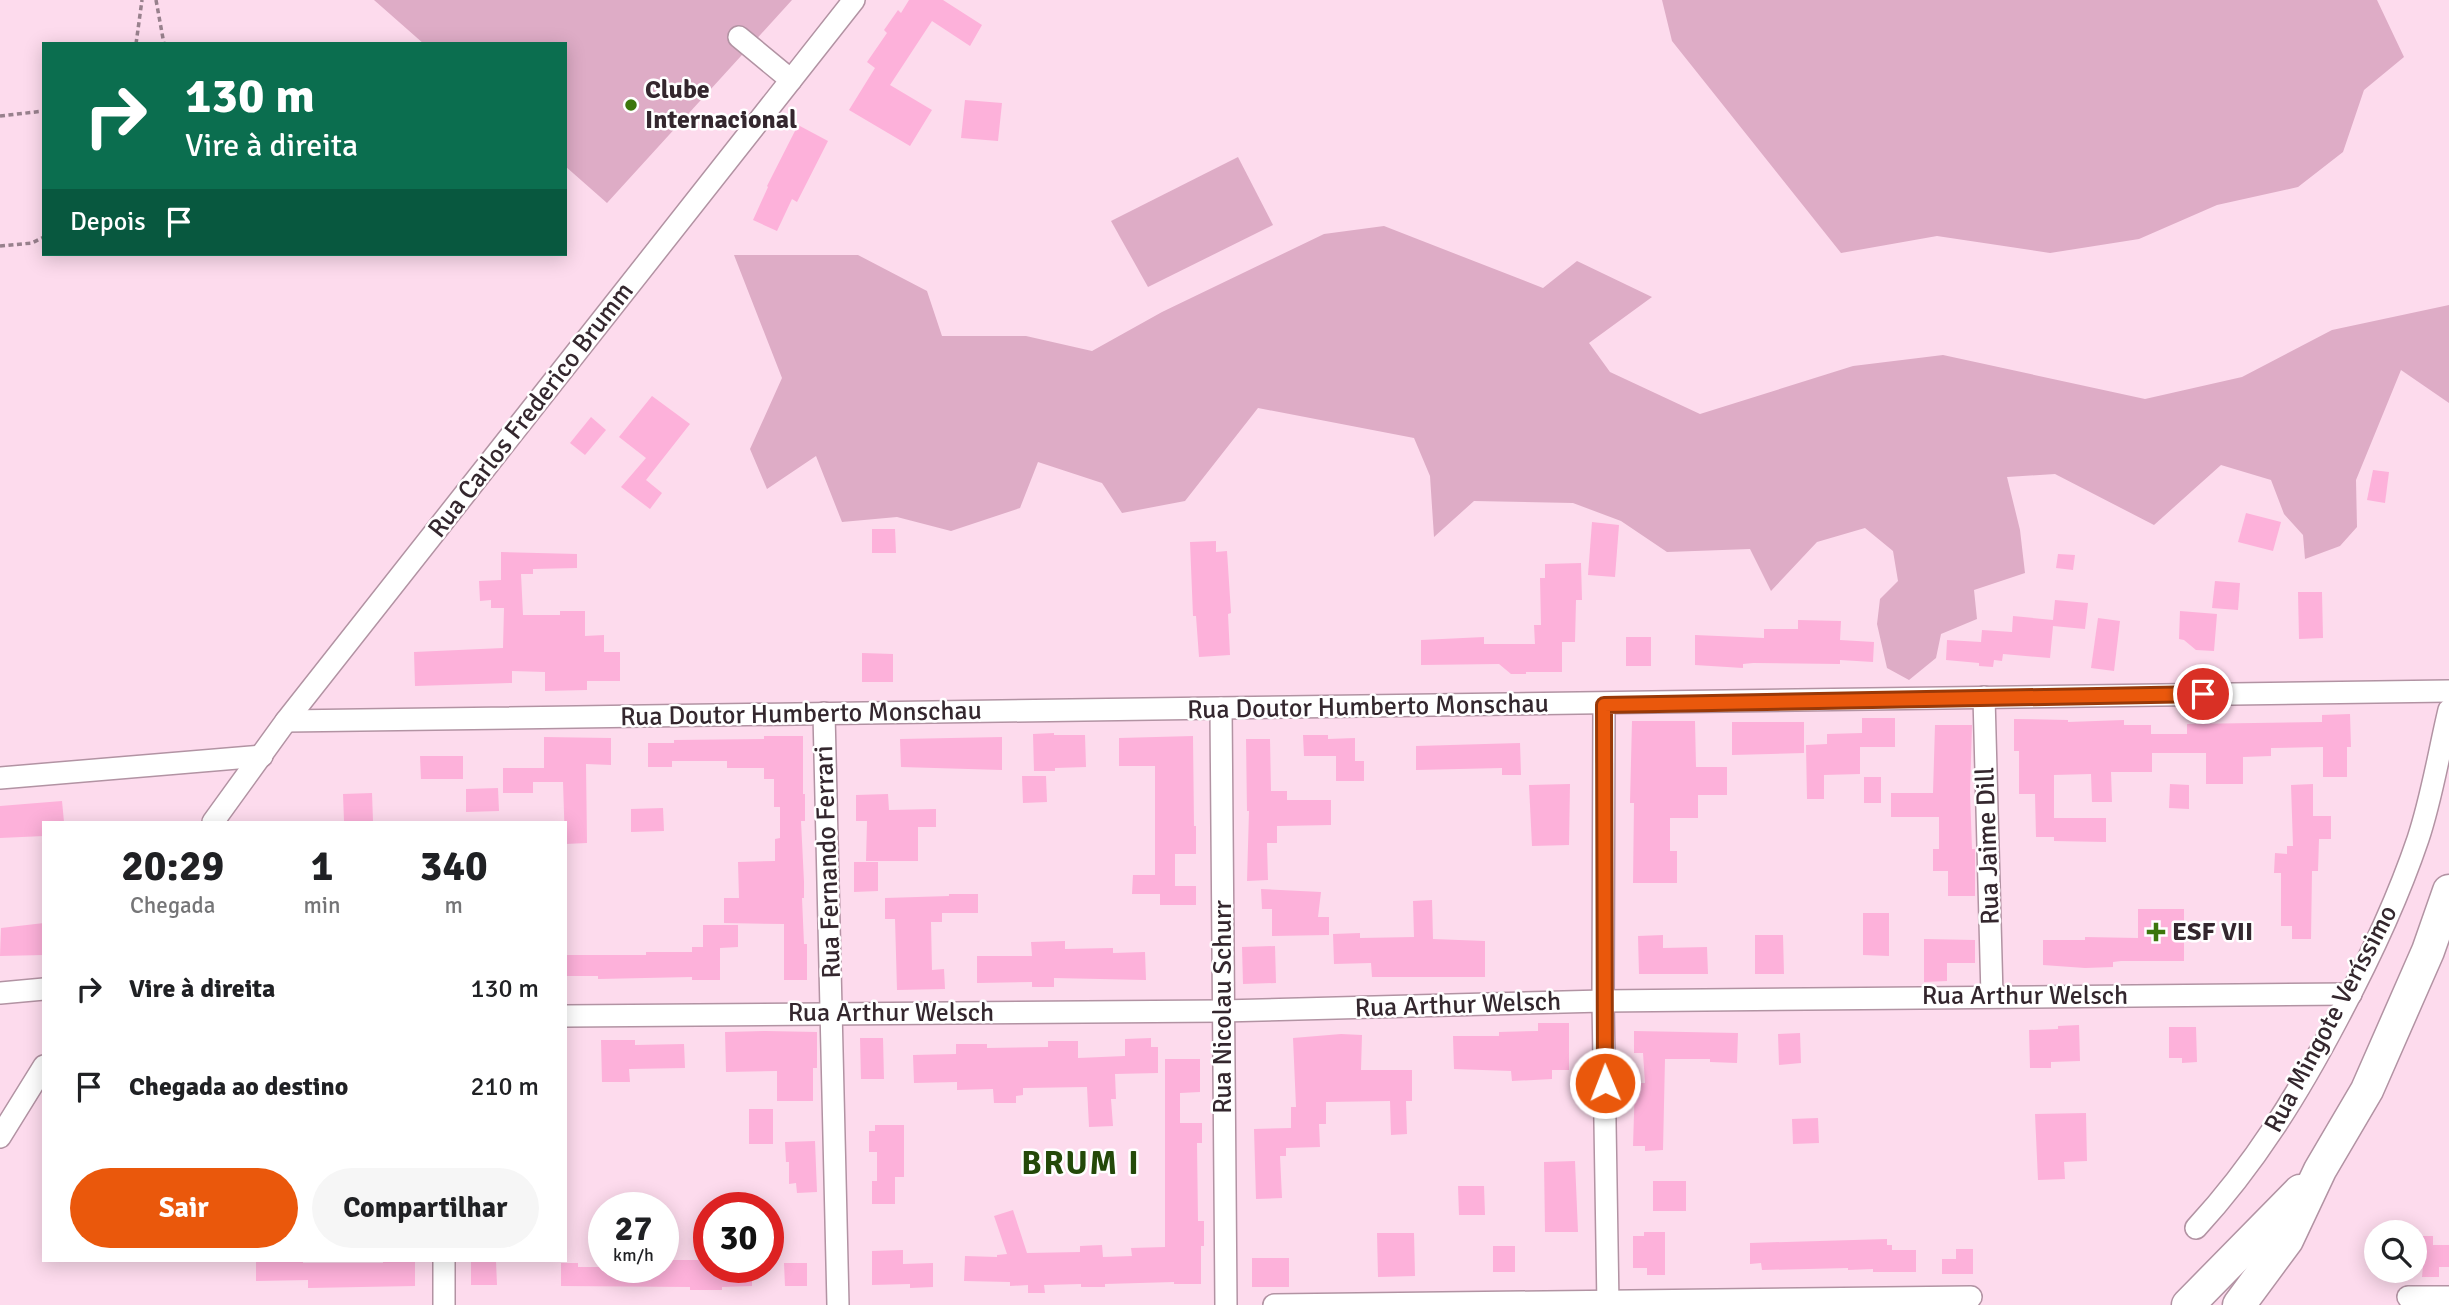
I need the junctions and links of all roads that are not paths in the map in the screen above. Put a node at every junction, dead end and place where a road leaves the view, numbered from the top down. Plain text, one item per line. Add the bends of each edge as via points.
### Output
1 (853, 0) edge
2 (739, 37) dead end
3 (791, 80) junction
4 (2449, 691) edge
5 (1984, 696) junction
6 (1604, 705) junction
7 (1221, 708) junction
8 (2449, 710) edge
9 (824, 713) junction
10 (286, 721) junction
11 (262, 756) junction
12 (0, 778) edge
13 (214, 821) edge
14 (2449, 891) edge
15 (42, 989) edge
16 (0, 993) edge
17 (2351, 994) junction
18 (1992, 996) junction
19 (1603, 1001) junction
20 (1222, 1011) junction
21 (832, 1013) junction
22 (567, 1016) edge
23 (42, 1069) edge
24 (0, 1137) edge
25 (2320, 1170) junction
26 (2196, 1228) dead end
27 (2287, 1240) junction
28 (444, 1262) edge
29 (1971, 1297) dead end
30 (2408, 1297) dead end
31 (2449, 1297) edge
32 (1608, 1303) edge
33 (444, 1305) edge
34 (838, 1305) edge
35 (1226, 1305) edge
36 (1274, 1305) edge
37 (2188, 1305) edge
38 (2239, 1305) edge
39 (2262, 1305) edge

1 - 3 street, Rua Carlos Frederico Brumm
2 - 3 street
3 - 10 street, Rua Carlos Frederico Brumm
4 - 5 street, Rua Doutor Humberto Monschau
5 - 6 street, Rua Doutor Humberto Monschau
5 - 18 street, Rua Jaime Dill
6 - 7 street, Rua Doutor Humberto Monschau
6 - 19 street
7 - 9 street, Rua Doutor Humberto Monschau
7 - 20 street, Rua Nicolau Schurr
8 - 17 street, Rua Mingote Veríssimo via 2418,837 2386,925
9 - 10 street, Rua Doutor Humberto Monschau
9 - 21 street, Rua Fernando Ferrari
10 - 11 street, Rua Carlos Frederico Brumm
11 - 12 street
11 - 13 street, Rua Carlos Frederico Brumm
14 - 25 highway via 2367,1090
15 - 16 street
17 - 18 street, Rua Arthur Welsch
17 - 26 street, Rua Mingote Veríssimo via 2266,1141
18 - 19 street, Rua Arthur Welsch
19 - 20 street, Rua Arthur Welsch
19 - 32 street
20 - 21 street, Rua Arthur Welsch
20 - 35 street, Rua Nicolau Schurr
21 - 22 street, Rua Arthur Welsch
21 - 34 street, Rua Fernando Ferrari
23 - 24 street
25 - 27 highway
25 - 37 highway
27 - 38 highway
27 - 39 highway
28 - 33 street
29 - 32 street
30 - 31 street
32 - 36 street

